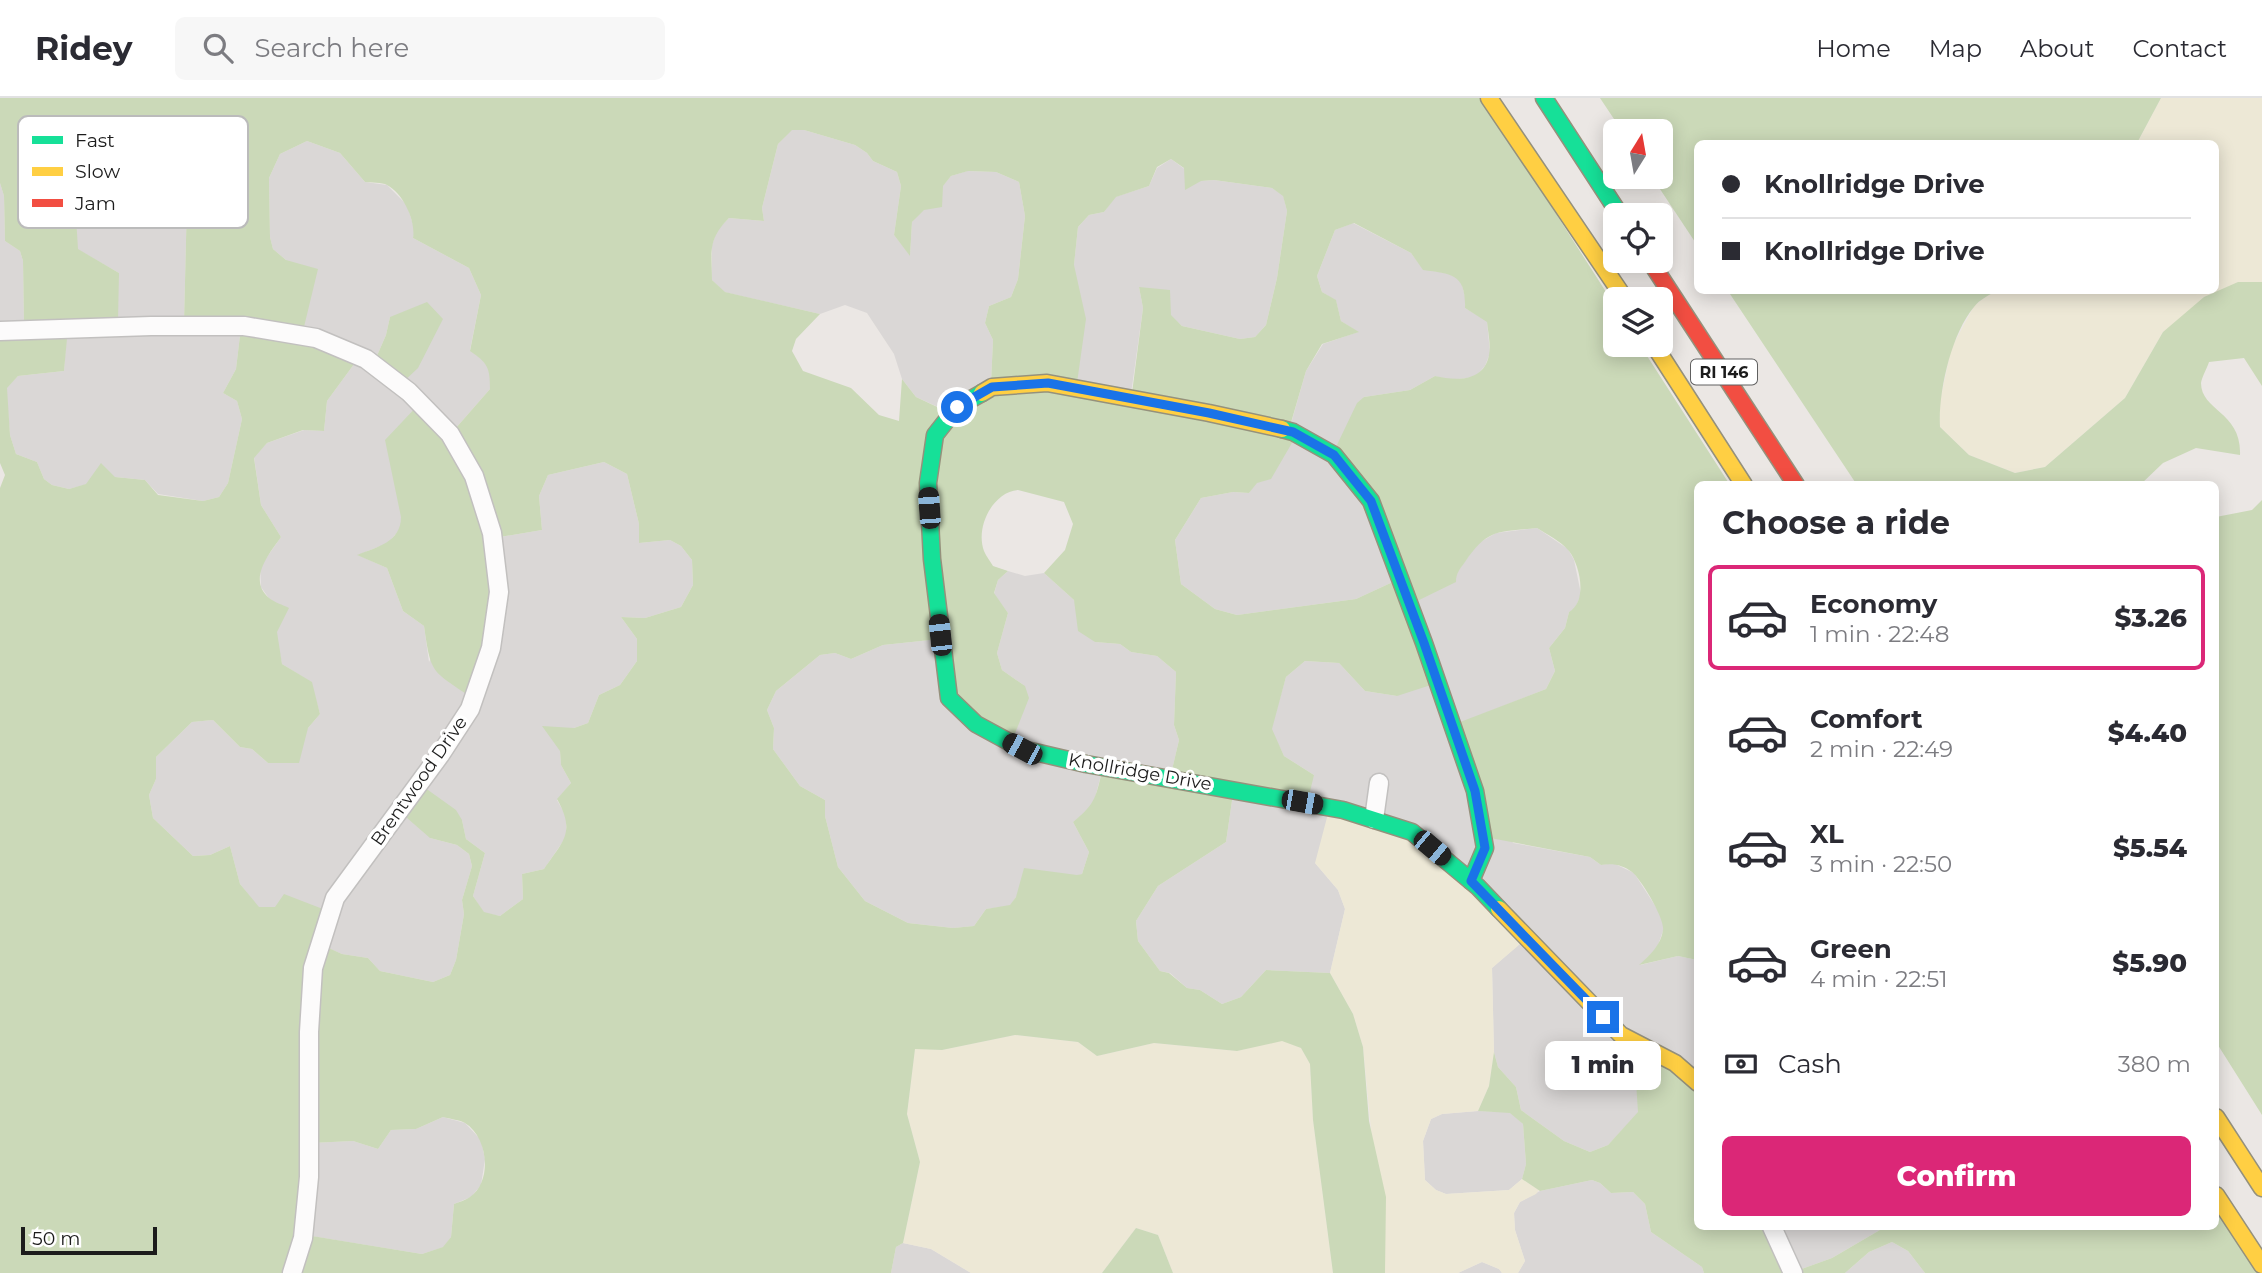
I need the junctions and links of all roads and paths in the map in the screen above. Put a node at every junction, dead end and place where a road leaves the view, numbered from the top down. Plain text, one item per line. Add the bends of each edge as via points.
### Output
1 (1489, 98) edge
2 (1544, 98) edge
3 (1612, 203) edge
4 (1658, 273) edge
5 (1617, 287) edge
6 (0, 331) edge
7 (1662, 357) edge
8 (1741, 481) edge
9 (1794, 481) edge
10 (1379, 783) dead end
11 (1374, 820) junction
12 (1471, 881) junction
13 (1694, 1080) edge
14 (2219, 1122) edge
15 (2262, 1188) edge
16 (2219, 1200) edge
17 (1773, 1230) edge
18 (2262, 1265) edge
19 (292, 1273) edge
20 (1793, 1273) edge

1 - 5 main road
2 - 3 main road
4 - 9 main road, RI 146
6 - 19 street, Brentwood Drive via 244,326 316,338 366,359 450,433 474,476 492,533 499,592 491,648 471,709 335,898 313,968 309,1177 303,1238
7 - 8 main road, RI 146
10 - 11 street
11 - 12 main road, Knollridge Drive via 1412,832
11 - 12 main road, Knollridge Drive via 1343,810 1022,749 976,724 949,698 928,483 935,435 957,407 992,387 1048,383 1293,432 1334,455 1371,501 1475,791 1485,848
12 - 13 main road, Knollridge Drive via 1621,1035 1675,1063
14 - 15 main road
16 - 18 main road
17 - 20 street

